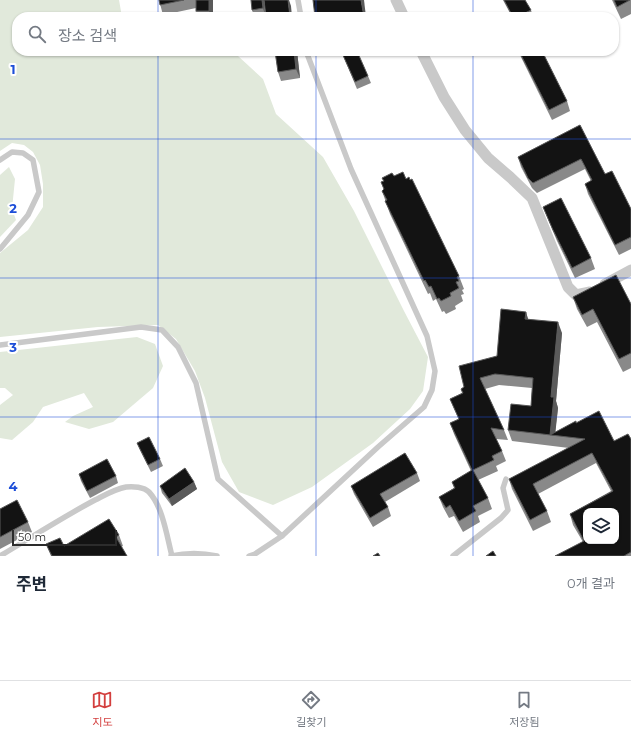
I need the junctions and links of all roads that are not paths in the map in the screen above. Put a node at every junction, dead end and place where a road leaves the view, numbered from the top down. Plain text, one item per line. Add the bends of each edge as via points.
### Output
1 (298, 0) edge
2 (396, 0) edge
3 (300, 12) edge
4 (402, 12) edge
5 (308, 56) edge
6 (424, 56) edge
7 (0, 160) edge
8 (0, 249) edge
9 (631, 270) edge
10 (0, 345) edge
11 (506, 479) dead end
12 (282, 536) junction
13 (0, 556) edge
14 (171, 556) edge
15 (217, 556) edge
16 (249, 556) edge
17 (453, 556) edge

1 - 3 lane
2 - 4 street
5 - 12 lane via 351,169 427,336 435,371 432,390 424,407
6 - 9 street via 444,97 465,130 488,158 532,198 568,287 576,296 586,294
7 - 8 lane via 12,152 24,153 33,160 39,192 28,215
10 - 12 lane via 141,327 162,330 178,347 196,383 218,479
11 - 17 lane via 503,488 508,510
12 - 16 lane
13 - 14 lane via 81,508 117,490 137,487 149,491 156,502 164,523
14 - 15 lane

